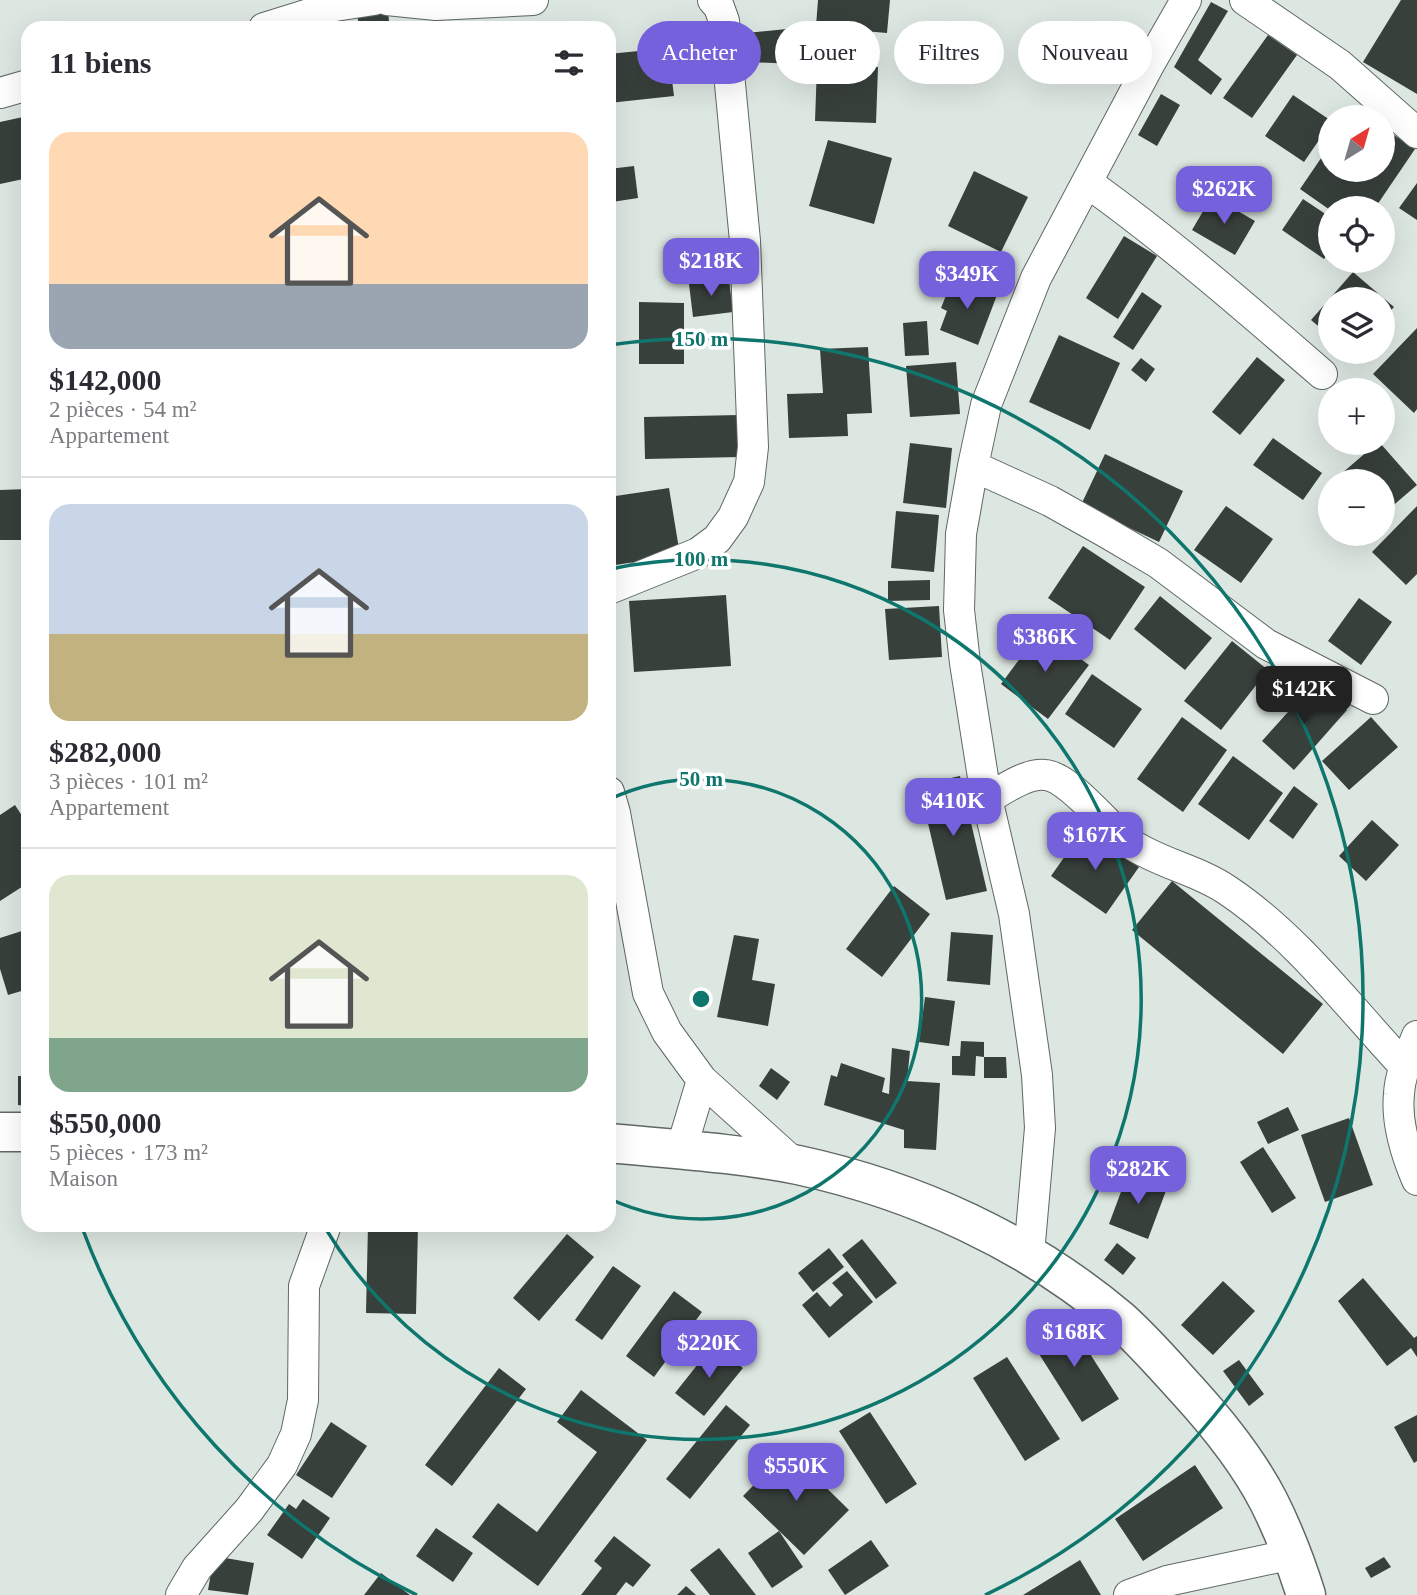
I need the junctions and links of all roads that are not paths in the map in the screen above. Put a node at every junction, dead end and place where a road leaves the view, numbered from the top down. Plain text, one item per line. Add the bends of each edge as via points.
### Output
1 (387, 0) edge
2 (533, 0) edge
3 (713, 0) edge
4 (1186, 0) edge
5 (1245, 0) edge
6 (358, 1) edge
7 (438, 11) edge
8 (287, 21) edge
9 (21, 87) edge
10 (0, 93) edge
11 (1417, 132) edge
12 (1088, 183) junction
13 (1322, 374) dead end
14 (973, 466) junction
15 (616, 586) edge
16 (1373, 699) dead end
17 (987, 799) junction
18 (616, 818) edge
19 (1417, 1036) edge
20 (1405, 1067) junction
21 (702, 1080) junction
22 (0, 1132) edge
23 (21, 1132) edge
24 (616, 1144) edge
25 (681, 1150) junction
26 (796, 1165) junction
27 (1417, 1180) edge
28 (323, 1232) edge
29 (1029, 1254) junction
30 (1293, 1555) junction
31 (181, 1595) edge
32 (1129, 1595) edge
33 (1306, 1595) edge

1 - 7 street
2 - 7 street
3 - 15 street via 724,21 745,241 753,447 749,482 733,517 716,539 698,553
4 - 12 street
5 - 11 street via 1340,65
6 - 8 street
9 - 10 street
12 - 13 street via 1207,274
12 - 14 street via 1036,278 986,405
14 - 16 street via 1107,533 1158,563 1266,643
14 - 17 street via 961,534 959,610
17 - 20 street via 1028,778 1046,775 1064,781 1133,845 1213,881 1268,923
17 - 29 street via 1014,914 1037,1075 1040,1128
18 - 21 street via 648,993 667,1032
19 - 20 street
20 - 27 street via 1399,1094 1400,1126
21 - 25 street
21 - 26 street
22 - 23 highway
24 - 25 highway
25 - 26 highway
26 - 29 highway via 891,1192
28 - 31 street via 304,1286 303,1401 296,1434 282,1465 197,1568
29 - 30 highway via 1120,1320 1226,1433 1268,1500
30 - 32 street via 1167,1581
30 - 33 highway

